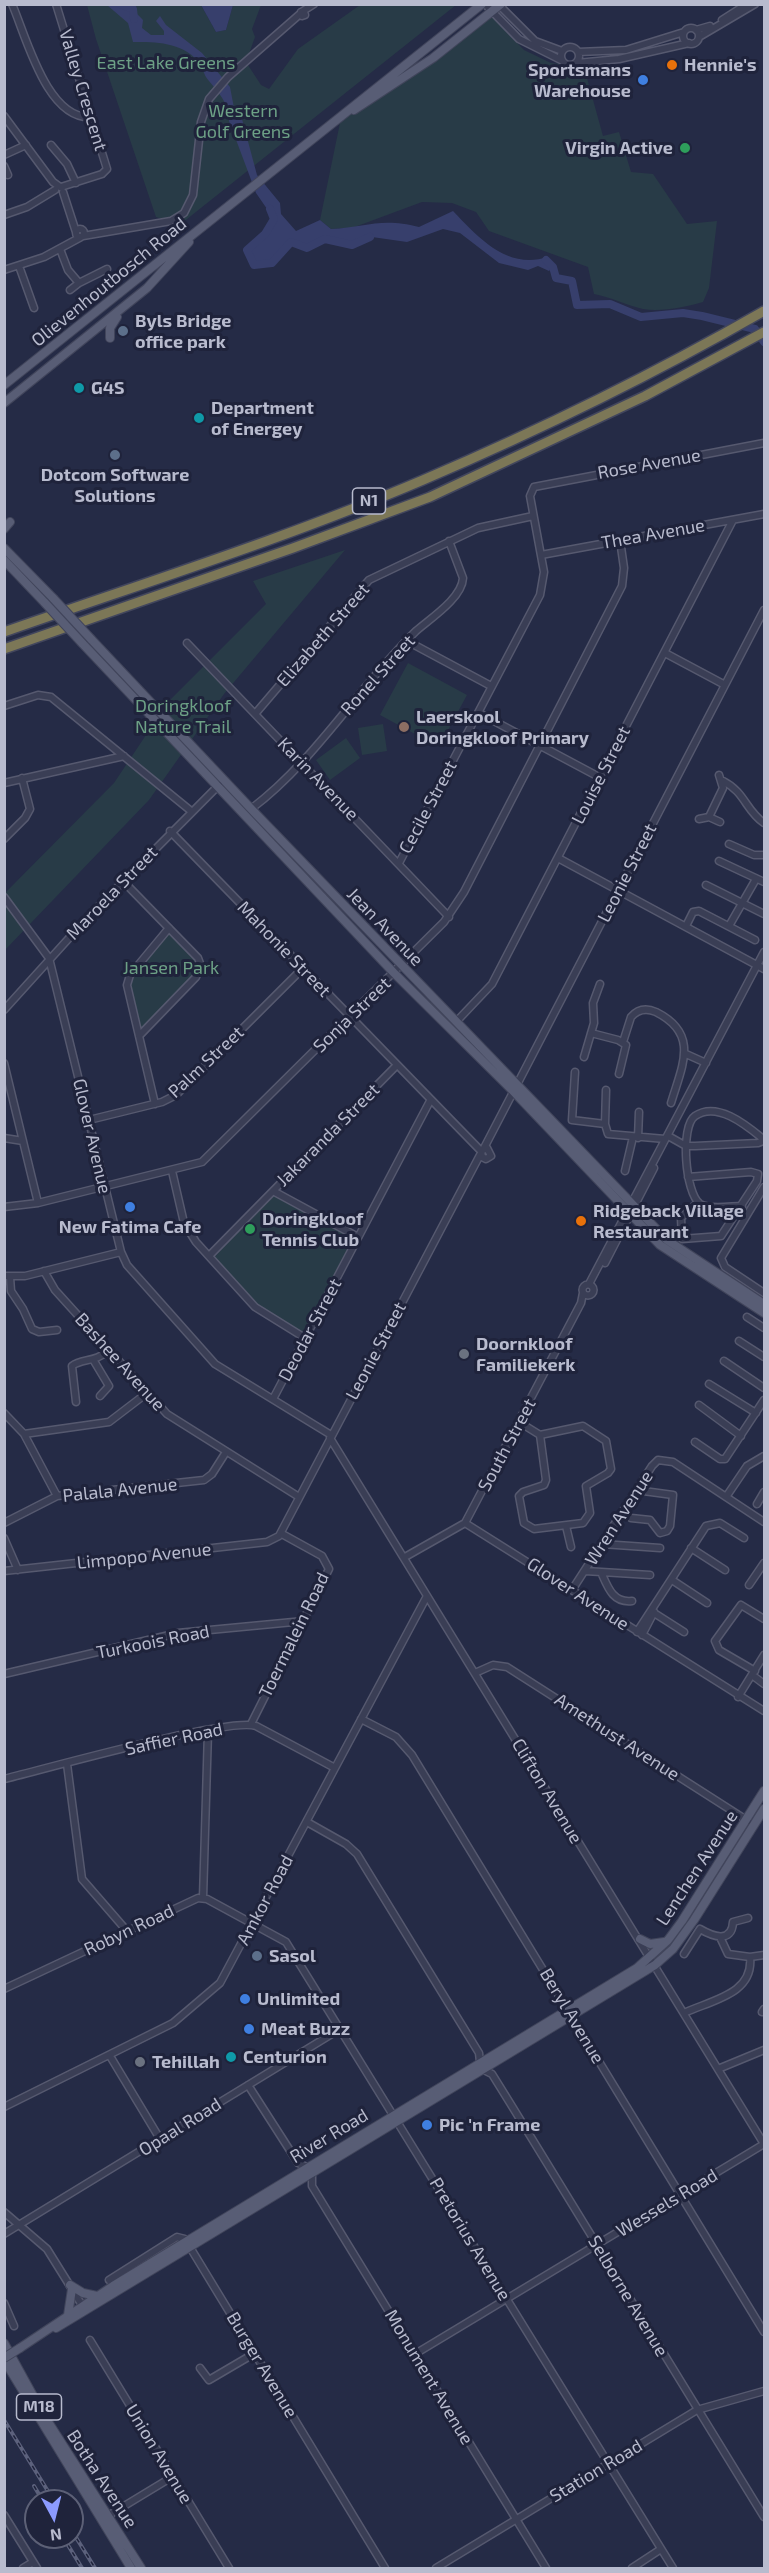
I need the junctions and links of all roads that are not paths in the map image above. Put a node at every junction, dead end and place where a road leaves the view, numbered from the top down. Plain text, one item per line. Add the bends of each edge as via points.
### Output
1 (12, 4) edge
2 (56, 4) edge
3 (483, 4) edge
4 (747, 4) edge
5 (755, 4) edge
6 (313, 5) edge
7 (499, 5) edge
8 (296, 6) edge
9 (492, 12) junction
10 (302, 13) junction
11 (684, 32) junction
12 (697, 33) junction
13 (689, 43) junction
14 (562, 51) junction
15 (578, 52) junction
16 (613, 52) junction
17 (561, 60) junction
18 (614, 60) junction
19 (577, 63) junction
20 (4, 116) edge
21 (92, 117) junction
22 (7, 124) edge
23 (322, 131) junction
24 (26, 145) junction
25 (51, 145) dead end
26 (4, 155) edge
27 (4, 166) edge
28 (8, 175) dead end
29 (73, 184) junction
30 (59, 190) junction
31 (4, 215) edge
32 (204, 225) junction
33 (79, 232) junction
34 (60, 249) junction
35 (19, 266) junction
36 (107, 269) dead end
37 (4, 270) edge
38 (79, 283) junction
39 (70, 290) dead end
40 (127, 304) junction
41 (34, 308) dead end
42 (763, 312) edge
43 (765, 332) edge
44 (110, 338) dead end
45 (4, 385) edge
46 (4, 403) edge
47 (765, 443) edge
48 (534, 487) joint
49 (765, 514) edge
50 (533, 516) junction
51 (733, 519) junction
52 (620, 540) junction
53 (449, 541) junction
54 (4, 548) edge
55 (541, 555) junction
56 (4, 560) edge
57 (765, 610) edge
58 (4, 632) edge
59 (406, 640) junction
60 (187, 643) dead end
61 (4, 649) edge
62 (665, 653) junction
63 (725, 685) junction
64 (492, 686) junction
65 (4, 706) edge
66 (479, 713) junction
67 (255, 714) junction
68 (538, 745) junction
69 (197, 752) junction
70 (124, 756) junction
71 (301, 762) junction
72 (599, 777) junction
73 (22, 778) junction
74 (224, 780) junction
75 (4, 783) edge
76 (217, 787) junction
77 (191, 811) junction
78 (254, 812) junction
79 (708, 817) junction
80 (699, 819) dead end
81 (720, 822) dead end
82 (765, 823) edge
83 (170, 831) junction
84 (4, 838) edge
85 (283, 843) junction
86 (729, 844) dead end
87 (765, 855) edge
88 (558, 858) junction
89 (719, 861) dead end
90 (399, 863) junction
91 (303, 877) junction
92 (756, 879) junction
93 (123, 881) junction
94 (765, 882) edge
95 (706, 885) dead end
96 (618, 890) junction
97 (4, 897) edge
98 (741, 902) junction
99 (765, 914) edge
100 (448, 916) junction
101 (686, 926) junction
102 (729, 926) junction
103 (169, 928) junction
104 (755, 940) dead end
105 (765, 952) edge
106 (49, 958) junction
107 (758, 964) junction
108 (401, 966) junction
109 (302, 969) junction
110 (765, 969) edge
111 (394, 973) junction
112 (600, 984) dead end
113 (439, 1004) junction
114 (4, 1010) edge
115 (350, 1016) junction
116 (456, 1022) junction
117 (591, 1033) junction
118 (139, 1036) junction
119 (458, 1036) junction
120 (622, 1042) junction
121 (686, 1054) junction
122 (584, 1057) dead end
123 (4, 1063) edge
124 (706, 1063) junction
125 (396, 1066) junction
126 (575, 1072) dead end
127 (619, 1074) dead end
128 (515, 1087) junction
129 (606, 1090) dead end
130 (430, 1101) junction
131 (671, 1103) dead end
132 (155, 1104) junction
133 (639, 1112) dead end
134 (89, 1120) junction
135 (605, 1124) junction
136 (4, 1138) edge
137 (635, 1138) junction
138 (668, 1138) junction
139 (23, 1142) junction
140 (686, 1146) junction
141 (484, 1152) junction
142 (172, 1171) junction
143 (625, 1171) dead end
144 (688, 1177) junction
145 (104, 1187) junction
146 (765, 1187) edge
147 (273, 1191) junction
148 (698, 1202) junction
149 (38, 1203) junction
150 (633, 1205) junction
151 (4, 1206) edge
152 (742, 1206) junction
153 (628, 1214) junction
154 (358, 1237) junction
155 (121, 1252) junction
156 (209, 1256) junction
157 (44, 1271) junction
158 (709, 1273) junction
159 (7, 1277) edge
160 (765, 1293) edge
161 (765, 1304) edge
162 (765, 1313) edge
163 (747, 1317) dead end
164 (765, 1328) edge
165 (57, 1330) dead end
166 (305, 1338) junction
167 (739, 1341) dead end
168 (109, 1350) junction
169 (765, 1357) edge
170 (94, 1361) junction
171 (724, 1361) dead end
172 (709, 1384) dead end
173 (765, 1388) edge
174 (147, 1393) junction
175 (100, 1396) dead end
176 (273, 1399) junction
177 (765, 1400) edge
178 (76, 1402) dead end
179 (699, 1405) dead end
180 (4, 1413) edge
181 (756, 1413) junction
182 (519, 1422) junction
183 (24, 1434) junction
184 (540, 1435) junction
185 (330, 1436) junction
186 (741, 1436) junction
187 (695, 1442) dead end
188 (339, 1451) junction
189 (226, 1452) junction
190 (322, 1453) junction
191 (765, 1456) edge
192 (636, 1490) junction
193 (765, 1492) edge
194 (57, 1496) junction
195 (299, 1497) junction
196 (726, 1497) junction
197 (757, 1504) dead end
198 (631, 1518) dead end
199 (765, 1522) edge
200 (4, 1523) edge
201 (465, 1523) junction
202 (566, 1526) junction
203 (282, 1534) junction
204 (4, 1538) edge
205 (744, 1538) dead end
206 (602, 1544) junction
207 (571, 1547) dead end
208 (660, 1548) dead end
209 (692, 1548) junction
210 (405, 1557) junction
211 (765, 1563) edge
212 (18, 1570) junction
213 (725, 1570) dead end
214 (4, 1571) edge
215 (585, 1571) junction
216 (601, 1572) junction
217 (650, 1575) dead end
218 (672, 1581) junction
219 (749, 1585) dead end
220 (572, 1590) junction
221 (427, 1596) junction
222 (632, 1601) dead end
223 (707, 1602) dead end
224 (653, 1611) junction
225 (765, 1619) edge
226 (304, 1621) junction
227 (684, 1632) dead end
228 (639, 1634) junction
229 (765, 1655) edge
230 (475, 1673) junction
231 (753, 1673) junction
232 (4, 1674) edge
233 (765, 1684) edge
234 (738, 1696) junction
235 (765, 1713) edge
236 (362, 1719) junction
237 (251, 1724) junction
238 (208, 1731) junction
239 (67, 1764) junction
240 (335, 1768) junction
241 (4, 1779) edge
242 (765, 1791) edge
243 (765, 1809) edge
244 (747, 1820) junction
245 (307, 1822) junction
246 (754, 1826) junction
247 (203, 1898) junction
248 (748, 1918) dead end
249 (253, 1923) junction
250 (126, 1931) junction
251 (720, 1937) junction
252 (640, 1939) junction
253 (668, 1941) junction
254 (684, 1954) dead end
255 (765, 1955) edge
256 (750, 1957) junction
257 (653, 1961) junction
258 (4, 1989) edge
259 (570, 2012) junction
260 (684, 2013) junction
261 (340, 2029) junction
262 (765, 2050) edge
263 (110, 2056) junction
264 (490, 2060) junction
265 (480, 2061) junction
266 (718, 2069) junction
267 (492, 2074) junction
268 (248, 2085) junction
269 (4, 2107) edge
270 (396, 2117) junction
271 (160, 2139) junction
272 (764, 2144) edge
273 (298, 2163) junction
274 (310, 2171) junction
275 (298, 2173) junction
276 (300, 2182) junction
277 (312, 2186) junction
278 (681, 2193) junction
279 (4, 2212) edge
280 (20, 2225) junction
281 (4, 2234) edge
282 (189, 2245) junction
283 (597, 2245) junction
284 (109, 2280) dead end
285 (71, 2287) junction
286 (97, 2296) junction
287 (507, 2301) junction
288 (4, 2303) edge
289 (84, 2309) junction
290 (69, 2315) junction
291 (14, 2326) dead end
292 (765, 2332) edge
293 (90, 2340) dead end
294 (4, 2343) edge
295 (23, 2347) junction
296 (255, 2353) junction
297 (415, 2354) junction
298 (4, 2359) edge
299 (200, 2368) dead end
300 (765, 2391) edge
301 (697, 2410) junction
302 (608, 2464) junction
303 (172, 2477) junction
304 (4, 2515) edge
305 (765, 2517) edge
306 (105, 2518) junction
307 (515, 2520) junction
308 (661, 2549) junction
309 (35, 2565) edge
310 (23, 2568) edge
311 (131, 2568) edge
312 (141, 2568) edge
313 (229, 2568) edge
314 (386, 2568) edge
315 (436, 2568) edge
316 (546, 2568) edge
317 (632, 2568) edge
318 (673, 2568) edge

1 - 21 street via 47,87 75,115
2 - 21 street, Valley Crescent
3 - 9 street
3 - 23 main road, Olievenhoutbosch Road
4 - 12 street
5 - 12 street
6 - 10 street
7 - 9 main road, Olievenhoutbosch Road
7 - 14 street via 535,41
8 - 10 street
9 - 17 street via 524,42
9 - 23 main road, Olievenhoutbosch Road via 433,58
10 - 33 street via 228,77 206,105 193,195 184,213 171,221
11 - 12 street via 690,28
11 - 13 street
11 - 16 street
12 - 13 street via 694,42
13 - 18 street
14 - 15 street via 571,47
14 - 17 street
15 - 16 street
15 - 19 street
16 - 18 street
17 - 19 street via 568,65
18 - 19 street
20 - 22 street
21 - 29 street, Valley Crescent via 107,171
22 - 24 street
23 - 32 main road, Olievenhoutbosch Road
24 - 26 street
24 - 30 street
25 - 29 street via 67,164
27 - 28 street
29 - 30 street, Valley Crescent
30 - 31 street
30 - 33 street
32 - 40 main road, Olievenhoutbosch Road via 147,288
32 - 45 main road, Olievenhoutbosch Road
33 - 34 street
34 - 35 street
34 - 38 street via 68,270
35 - 37 street
35 - 41 street
36 - 38 street
38 - 39 street
40 - 44 main road via 111,324
40 - 46 main road, Olievenhoutbosch Road
42 - 58 highway, N1 via 545,425 421,481
43 - 61 highway, N1 via 563,436 430,497
47 - 48 street, Rose Avenue
48 - 50 street, Cecile Street via 530,494
49 - 51 street, Thea Avenue
50 - 53 street, Elizabeth Street via 478,528
50 - 55 street, Cecile Street
51 - 52 street, Thea Avenue
51 - 62 street, Louise Street
52 - 55 street, Thea Avenue
52 - 68 street, Sonja Street via 622,586
53 - 59 street, Ronel Street via 464,578 462,587
53 - 67 street, Elizabeth Street via 362,586
54 - 69 main road, Jean Avenue, bridge
55 - 64 street, Cecile Street via 544,576 540,595
56 - 76 main road, Jean Avenue, bridge
57 - 63 street, Leonie Street
59 - 64 street
59 - 71 street, Ronel Street
60 - 67 street, Karin Avenue
62 - 63 street
62 - 72 street, Louise Street
63 - 96 street, Leonie Street
64 - 66 street, Cecile Street
65 - 70 street via 38,695 51,697
66 - 68 street
66 - 90 street, Cecile Street
67 - 71 street, Karin Avenue
68 - 72 street
68 - 100 street, Sonja Street
69 - 74 main road, Jean Avenue
69 - 76 main road
70 - 73 street
70 - 77 street
71 - 78 street, Ronel Street
71 - 90 street, Karin Avenue
72 - 88 street, Louise Street
73 - 75 street
73 - 84 street via 30,809 26,818
74 - 76 street, Maroela Street
74 - 78 main road, Jean Avenue
76 - 77 street, Maroela Street
76 - 91 main road, Jean Avenue
77 - 83 street, Maroela Street
78 - 85 main road, Jean Avenue
79 - 80 street
79 - 81 street
79 - 82 street via 723,788 721,778 741,794 755,816
83 - 93 street, Maroela Street
83 - 109 street, Mahonie Street
85 - 91 main road via 283,850 302,870
85 - 108 main road, Jean Avenue
86 - 87 street via 754,855
88 - 96 street
88 - 116 street, Louise Street via 492,984
89 - 92 street
90 - 100 street, Karin Avenue
91 - 111 main road, Jean Avenue
92 - 94 street
92 - 98 street
93 - 103 street
93 - 106 street, Maroela Street
95 - 98 street
96 - 101 street
96 - 128 street, Leonie Street
97 - 106 street, Glover Avenue
98 - 99 street
98 - 102 street
100 - 108 street, Sonja Street
101 - 102 street via 697,910
101 - 107 street
102 - 104 street
103 - 118 street via 128,979
103 - 118 street via 199,960 201,968
105 - 107 street
106 - 114 street, Maroela Street
106 - 134 street, Glover Avenue
107 - 110 street
107 - 124 street
108 - 111 street, Sonja Street
108 - 113 main road, Jean Avenue
109 - 115 street, Mahonie Street
109 - 132 street, Palm Street via 176,1095
111 - 115 street, Sonja Street
111 - 119 main road, Jean Avenue
112 - 117 street via 593,1003
113 - 116 main road, Jean Avenue
113 - 119 main road via 437,1009 456,1028
115 - 125 street, Mahonie Street
115 - 142 street, Sonja Street via 207,1158
116 - 128 main road, Jean Avenue
117 - 120 street
117 - 122 street
118 - 132 street
119 - 128 main road, Jean Avenue
120 - 121 street via 631,1017 650,1010 679,1029
120 - 127 street via 626,1051
121 - 124 street
121 - 131 street
123 - 139 street
124 - 138 street
125 - 130 street, Mahonie Street
125 - 147 street, Jakaranda Street
126 - 135 street via 572,1120
128 - 141 street, Leonie Street
128 - 150 main road, Jean Avenue
128 - 153 main road, Jean Avenue
129 - 135 street
130 - 141 street, Mahonie Street
130 - 154 street, Deodar Street
132 - 134 street, Palm Street
133 - 137 street
134 - 145 street, Glover Avenue
135 - 137 street via 608,1134
136 - 139 street
137 - 138 street
137 - 143 street
138 - 140 street
138 - 150 street
139 - 149 street
140 - 140 street via 758,1143 763,1140 729,1116 712,1112 693,1118
140 - 144 street
141 - 185 street, Leonie Street
142 - 145 street, Sonja Street
142 - 156 street via 184,1222
144 - 148 street
144 - 152 street via 757,1173 757,1181
145 - 149 street, Sonja Street
145 - 155 street, Glover Avenue
146 - 160 street via 721,1258 725,1267
147 - 154 street
147 - 156 street, Jakaranda Street
148 - 152 street
148 - 152 street via 681,1218 684,1240 723,1236
149 - 151 street, Sonja Street
150 - 153 street
150 - 158 main road, Jean Avenue via 673,1245
153 - 158 main road, Jean Avenue via 665,1250
153 - 182 street, South Street via 591,1286 583,1288 586,1294
154 - 166 street, Deodar Street
155 - 157 street
155 - 176 street, Glover Avenue via 137,1279 210,1359
156 - 166 street via 255,1307
157 - 159 street
157 - 168 street, Bashee Avenue via 55,1290
158 - 161 main road, Jean Avenue
158 - 162 main road, Jean Avenue
159 - 165 street via 32,1329
163 - 164 street
166 - 176 street, Deodar Street
167 - 169 street
168 - 170 street
168 - 174 street, Bashee Avenue
170 - 175 street via 109,1386
170 - 178 street via 72,1366
171 - 173 street
172 - 181 street
174 - 183 street via 109,1422
174 - 189 street, Bashee Avenue via 171,1417
176 - 185 street, Glover Avenue
177 - 181 street
179 - 186 street
180 - 183 street
181 - 186 street
182 - 184 street
182 - 201 street, South Street
183 - 194 street
184 - 202 street via 546,1480 519,1496 522,1519 531,1529
184 - 202 street via 583,1426 608,1444 610,1472 586,1486 588,1518
185 - 188 street, Clifton Avenue
185 - 190 street, Leonie Street
186 - 187 street via 723,1459
188 - 190 street via 329,1449
188 - 210 street, Clifton Avenue
189 - 194 street, Palala Avenue via 212,1474 201,1481
189 - 195 street, Bashee Avenue
190 - 195 street, Leonie Street
191 - 196 street via 747,1466
192 - 196 street, Wren Avenue via 655,1462 664,1460
192 - 198 street via 673,1495 670,1526 660,1533 650,1520
192 - 206 street, Wren Avenue
193 - 197 street
194 - 200 street, Palala Avenue
195 - 203 street, Leonie Street
196 - 199 street, Wren Avenue
201 - 210 street
201 - 220 street, Glover Avenue
202 - 207 street
203 - 212 street, Limpopo Avenue via 267,1542
203 - 226 street, Toermalein Road via 322,1556 328,1564 327,1576
204 - 212 street
205 - 209 street via 713,1522
206 - 208 street
206 - 215 street, Wren Avenue
209 - 213 street
209 - 218 street
210 - 221 street, Clifton Avenue
211 - 219 street
212 - 214 street, Limpopo Avenue
215 - 216 street
215 - 220 street, Wren Avenue
216 - 217 street
216 - 222 street via 615,1597
218 - 223 street
218 - 224 street
220 - 228 street, Glover Avenue
221 - 230 street, Clifton Avenue
221 - 236 street, Amkor Road
224 - 227 street
224 - 228 street
225 - 231 street via 741,1605 715,1641 719,1650
226 - 232 street, Turkoois Road via 178,1633
226 - 237 street, Toermalein Road
228 - 234 street, Glover Avenue
229 - 231 street
230 - 244 street, Amethust Avenue via 493,1665 507,1667
230 - 252 street, Clifton Avenue
231 - 233 street
231 - 234 street
234 - 235 street, Glover Avenue
236 - 240 street, Amkor Road
236 - 259 street, Beryl Avenue via 396,1737 412,1755
237 - 238 street, Saffier Road
237 - 240 street
238 - 239 street, Saffier Road
238 - 247 street
239 - 241 street, Saffier Road
239 - 250 street via 82,1879
240 - 245 street, Amkor Road
242 - 244 main road, Lenchen Avenue
243 - 246 main road, Lenchen Avenue
244 - 246 street, Amethust Avenue
244 - 253 main road, Lenchen Avenue
245 - 249 street, Amkor Road
245 - 265 street via 357,1854
246 - 257 main road, Lenchen Avenue via 673,1949
247 - 249 street
247 - 250 street, Robyn Road
248 - 251 street via 733,1922 728,1934
249 - 261 street, Pretorius Avenue via 286,1942
249 - 263 street, Amkor Road via 220,1983 173,2023
250 - 258 street, Robyn Road
251 - 254 street via 700,1929
251 - 256 street via 728,1954
252 - 253 main road via 650,1944
252 - 257 street, Clifton Avenue
253 - 257 main road, Lenchen Avenue
255 - 256 street
256 - 260 street via 749,1977 740,1988
257 - 259 main road, River Road
257 - 260 street, Clifton Avenue
259 - 264 main road, River Road
259 - 278 street, Beryl Avenue
260 - 266 street, Clifton Avenue
261 - 268 street, Opaal Road
261 - 270 street, Pretorius Avenue
262 - 266 street
263 - 269 street, Amkor Road
263 - 271 street
264 - 265 main road, River Road
264 - 267 street
265 - 267 street
265 - 270 main road, River Road
266 - 272 street, Clifton Avenue
267 - 283 street, Selborne Avenue
268 - 271 street, Opaal Road
268 - 273 street
270 - 274 main road, River Road
270 - 287 street, Pretorius Avenue
271 - 280 street, Opaal Road
272 - 278 street, Wessels Road
273 - 274 street
273 - 275 street
274 - 275 main road, River Road
274 - 276 main road, River Road
274 - 277 street
275 - 282 main road, River Road
276 - 277 street
276 - 282 main road, River Road
277 - 297 street, Monument Avenue
278 - 283 street, Wessels Road
278 - 292 street, Beryl Avenue
279 - 280 street
280 - 281 street, Opaal Road
280 - 285 street via 47,2249
282 - 284 street via 178,2236
282 - 286 main road, River Road
282 - 289 main road, River Road
282 - 296 street, Burger Avenue
283 - 287 street, Wessels Road
283 - 301 street, Selborne Avenue
285 - 286 main road
285 - 289 street
285 - 290 main road
286 - 289 main road, River Road
287 - 297 street, Wessels Road
287 - 302 street, Pretorius Avenue
288 - 291 street
289 - 290 main road, River Road
289 - 295 main road, River Road
290 - 295 main road, River Road
293 - 303 street, Union Avenue
294 - 306 main road, Botha Avenue / M18
295 - 298 main road, River Road, bridge
296 - 299 street via 209,2380
296 - 314 street, Burger Avenue
297 - 307 street, Monument Avenue
298 - 306 main road, Botha Avenue / M18
300 - 301 street, Station Road
301 - 302 street, Station Road
301 - 305 street, Selborne Avenue
302 - 307 street, Station Road
302 - 308 street, Pretorius Avenue
303 - 306 street
303 - 313 street, Union Avenue
304 - 309 street
306 - 311 main road, Botha Avenue / M18
306 - 312 main road, Botha Avenue / M18
307 - 315 street, Station Road
307 - 316 street, Monument Avenue
308 - 317 street
308 - 318 street, Pretorius Avenue
309 - 310 street

